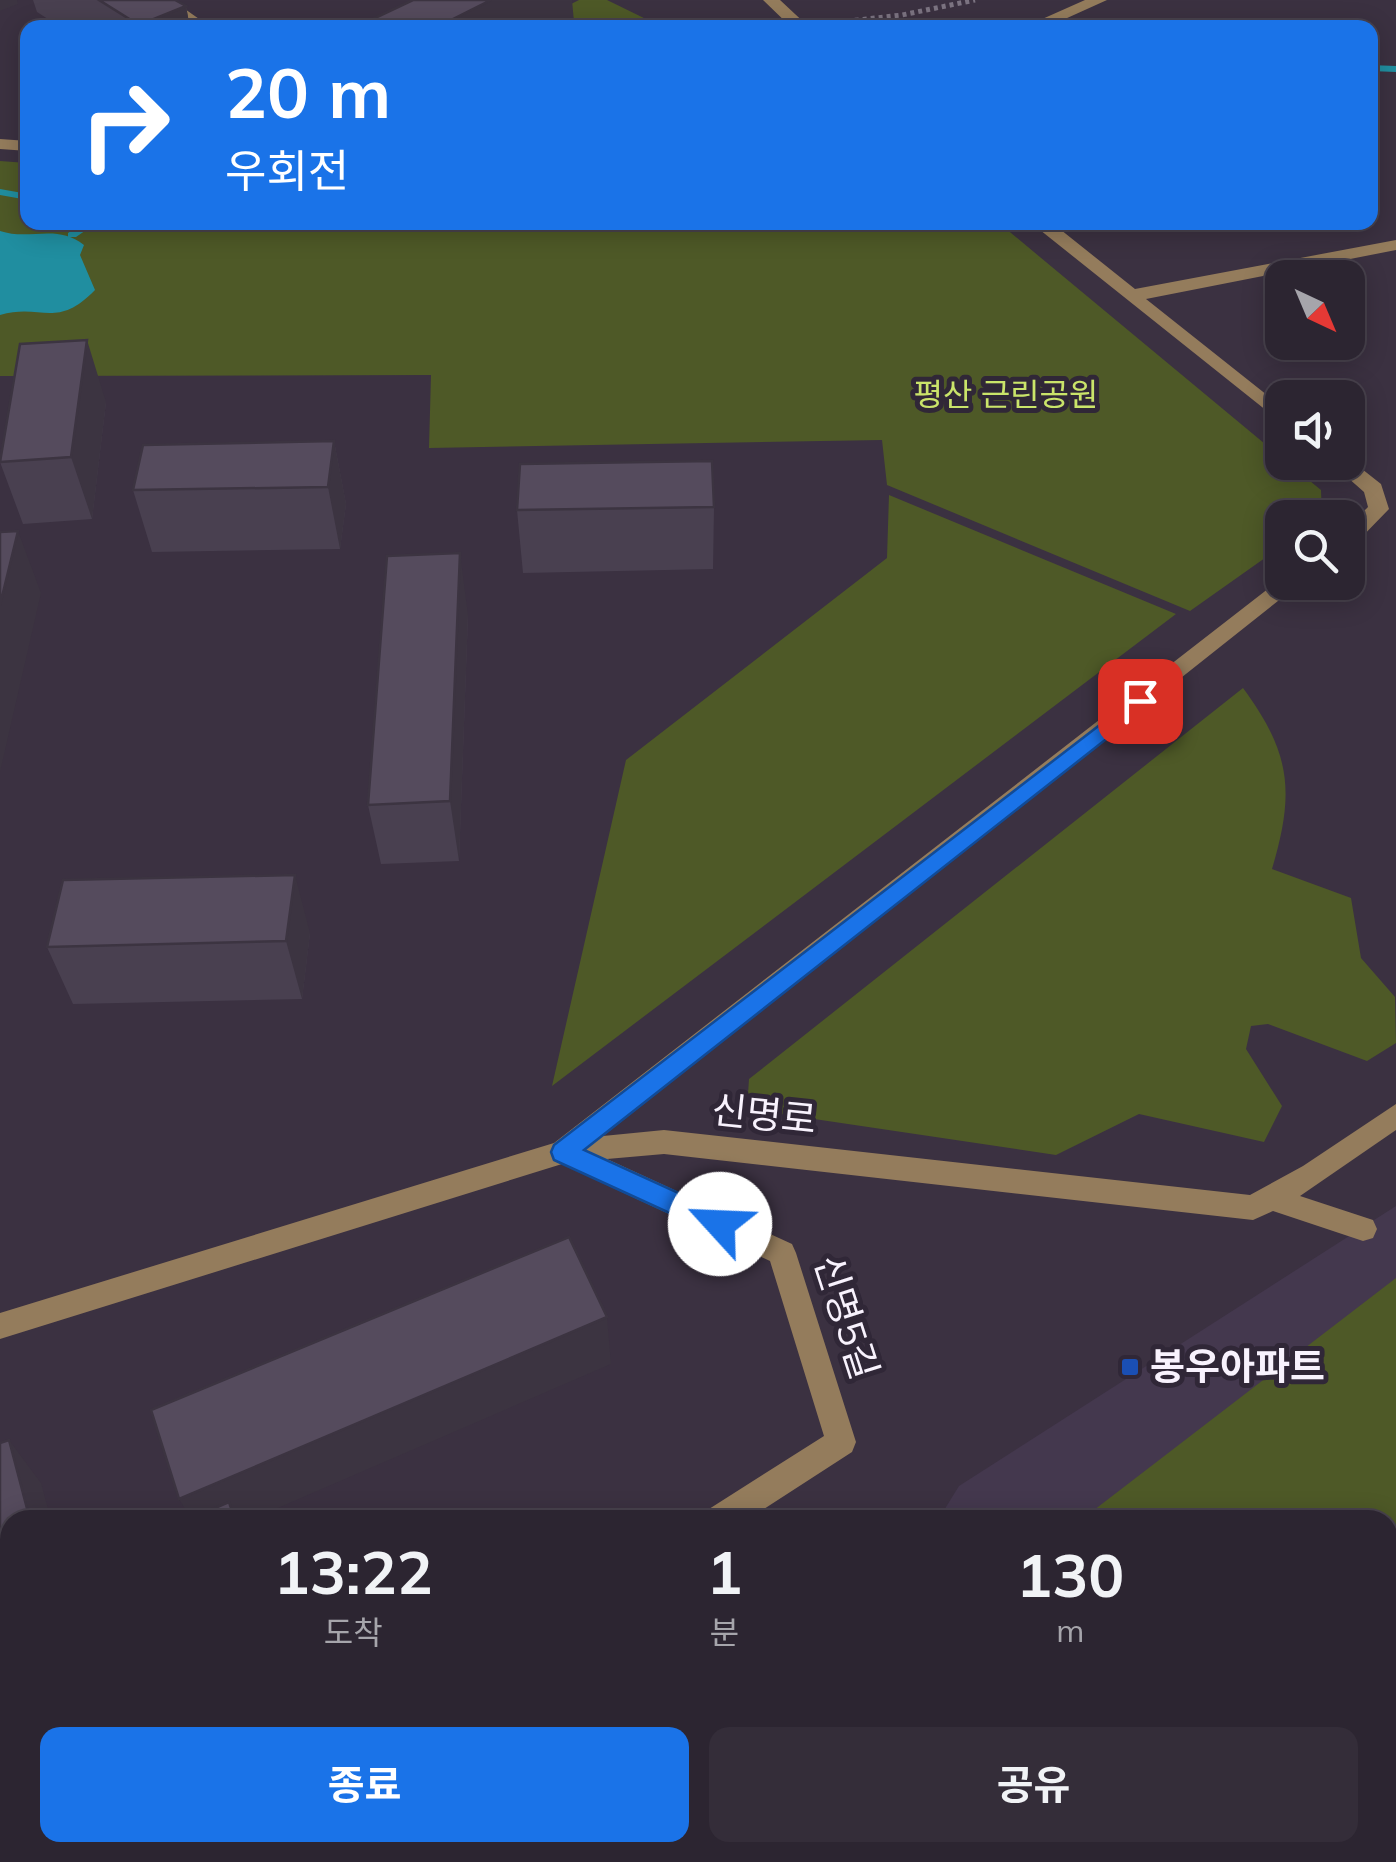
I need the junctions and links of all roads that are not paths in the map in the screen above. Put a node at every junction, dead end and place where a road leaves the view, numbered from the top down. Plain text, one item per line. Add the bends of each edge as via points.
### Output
1 (161, 0) edge
2 (771, 0) edge
3 (1099, 0) edge
4 (192, 20) edge
5 (794, 20) edge
6 (1050, 20) edge
7 (1048, 230) edge
8 (1396, 245) edge
9 (1130, 296) junction
10 (1265, 403) edge
11 (1362, 480) edge
12 (1365, 523) edge
13 (1269, 600) edge
14 (1396, 1115) edge
15 (563, 1152) junction
16 (1270, 1198) junction
17 (1363, 1230) dead end
18 (0, 1326) edge
19 (736, 1510) edge

1 - 4 street
2 - 5 street
3 - 6 street
7 - 9 street
8 - 9 street
9 - 10 street
11 - 12 street via 1374,490 1379,509
13 - 15 street
14 - 16 street, 신명로
15 - 16 street, 신명로 via 664,1142 1252,1208
15 - 18 street, 신명로
15 - 19 street, 신명5길 via 782,1253 841,1442
16 - 17 street

